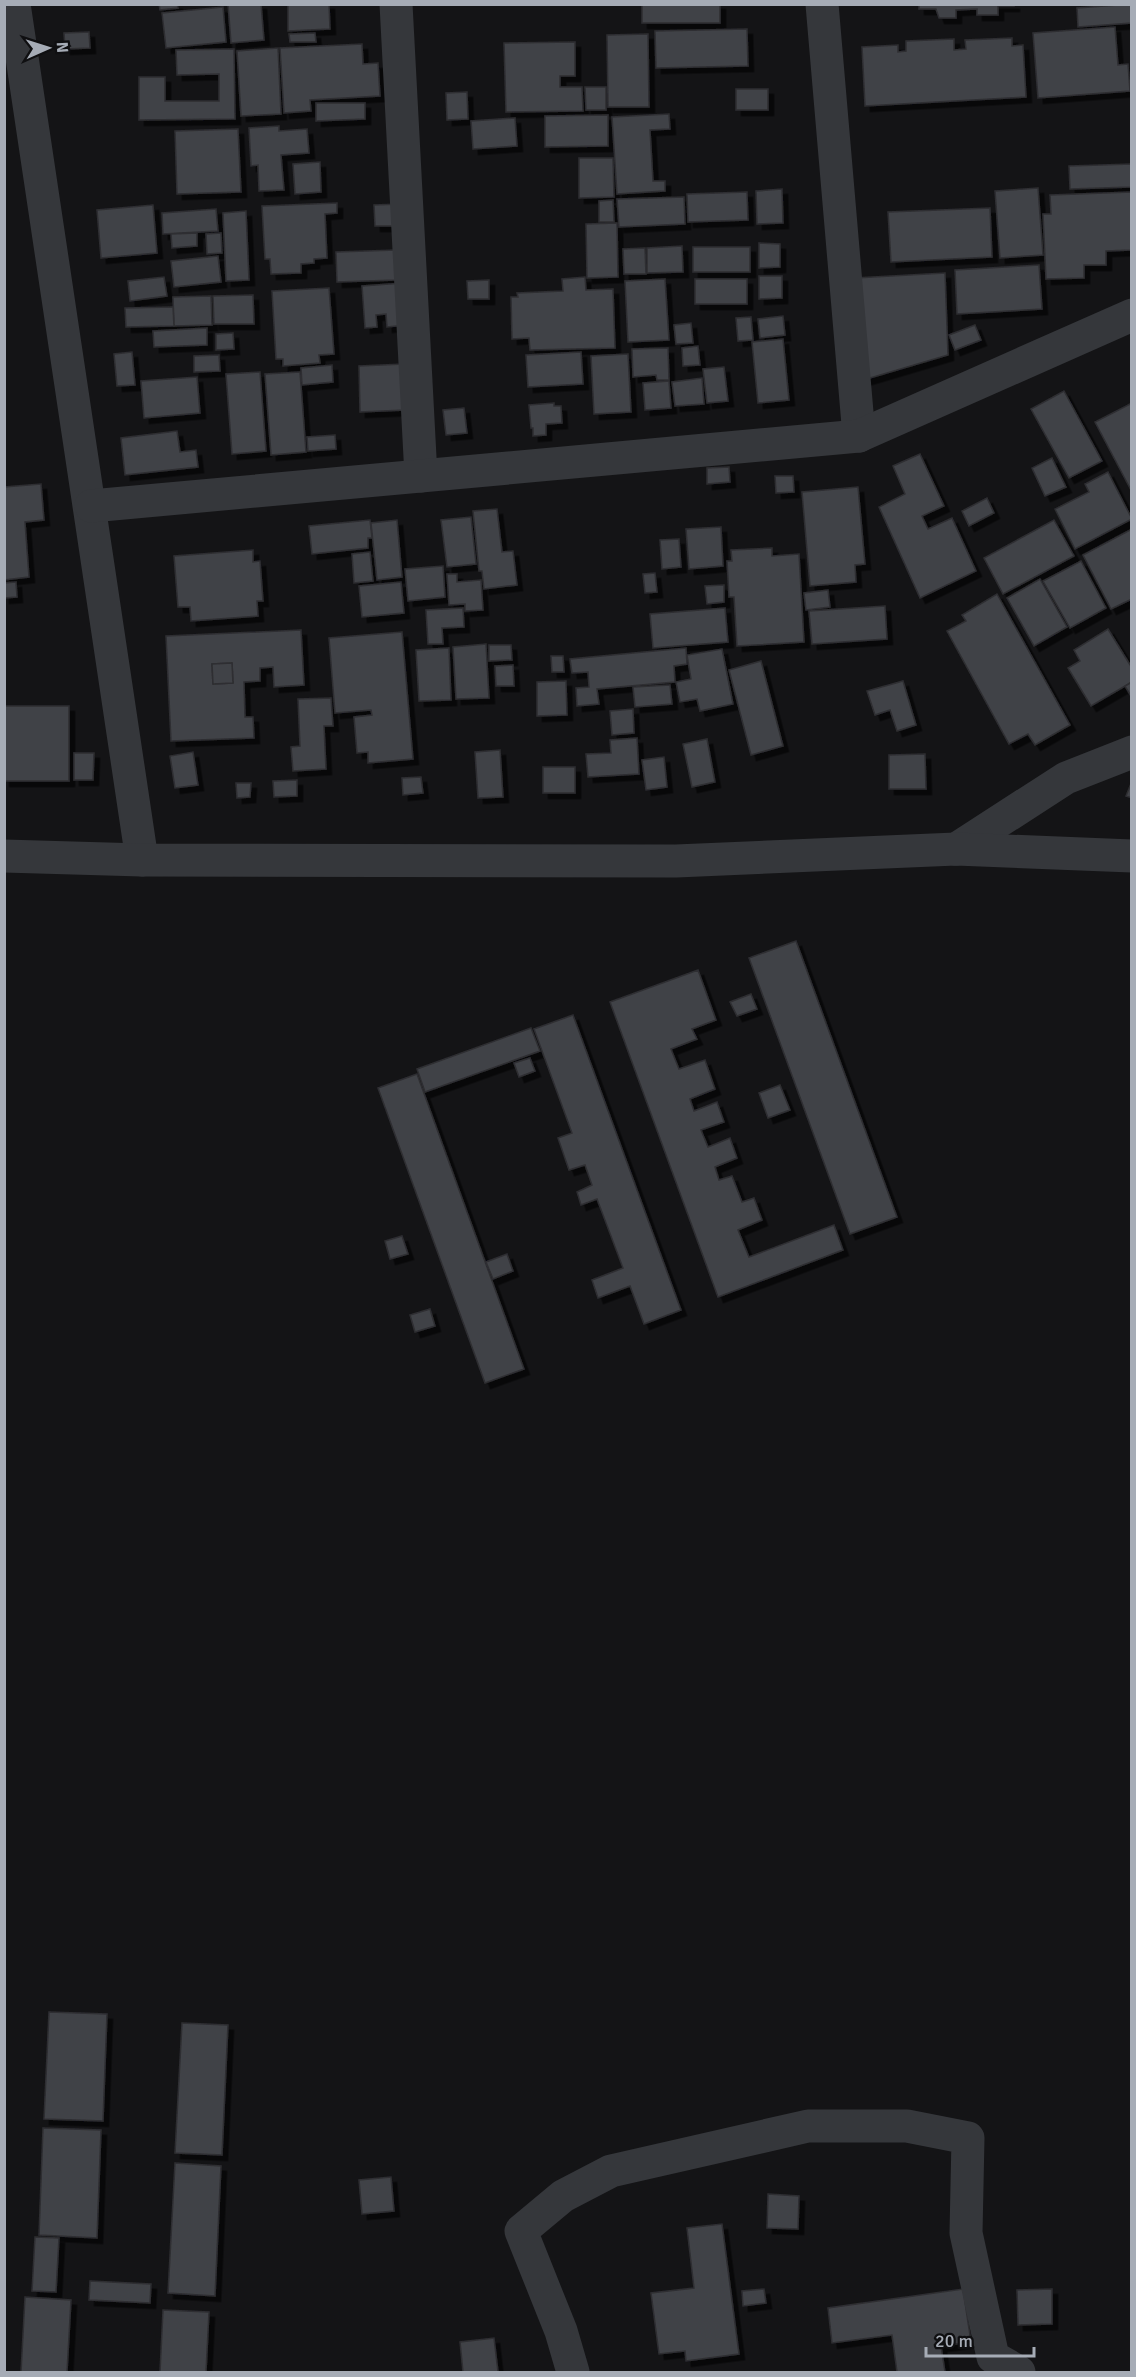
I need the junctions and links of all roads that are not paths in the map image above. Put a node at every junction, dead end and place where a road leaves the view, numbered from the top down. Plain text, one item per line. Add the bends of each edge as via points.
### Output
1 (14, 4) edge
2 (396, 4) edge
3 (822, 4) edge
4 (1131, 315) edge
5 (859, 436) junction
6 (421, 476) junction
7 (91, 506) junction
8 (1131, 752) edge
9 (956, 849) junction
10 (4, 856) edge
11 (1131, 856) edge
12 (142, 860) junction
13 (573, 2373) edge
14 (1019, 2373) edge

1 - 7 street
2 - 6 street
3 - 5 street
4 - 5 street
5 - 6 street
6 - 7 street
7 - 12 street
8 - 9 street via 1066,778
9 - 11 street
9 - 12 street via 676,861
10 - 12 street
13 - 14 street via 561,2331 521,2231 563,2196 611,2171 808,2126 907,2126 968,2138 966,2233 993,2357

